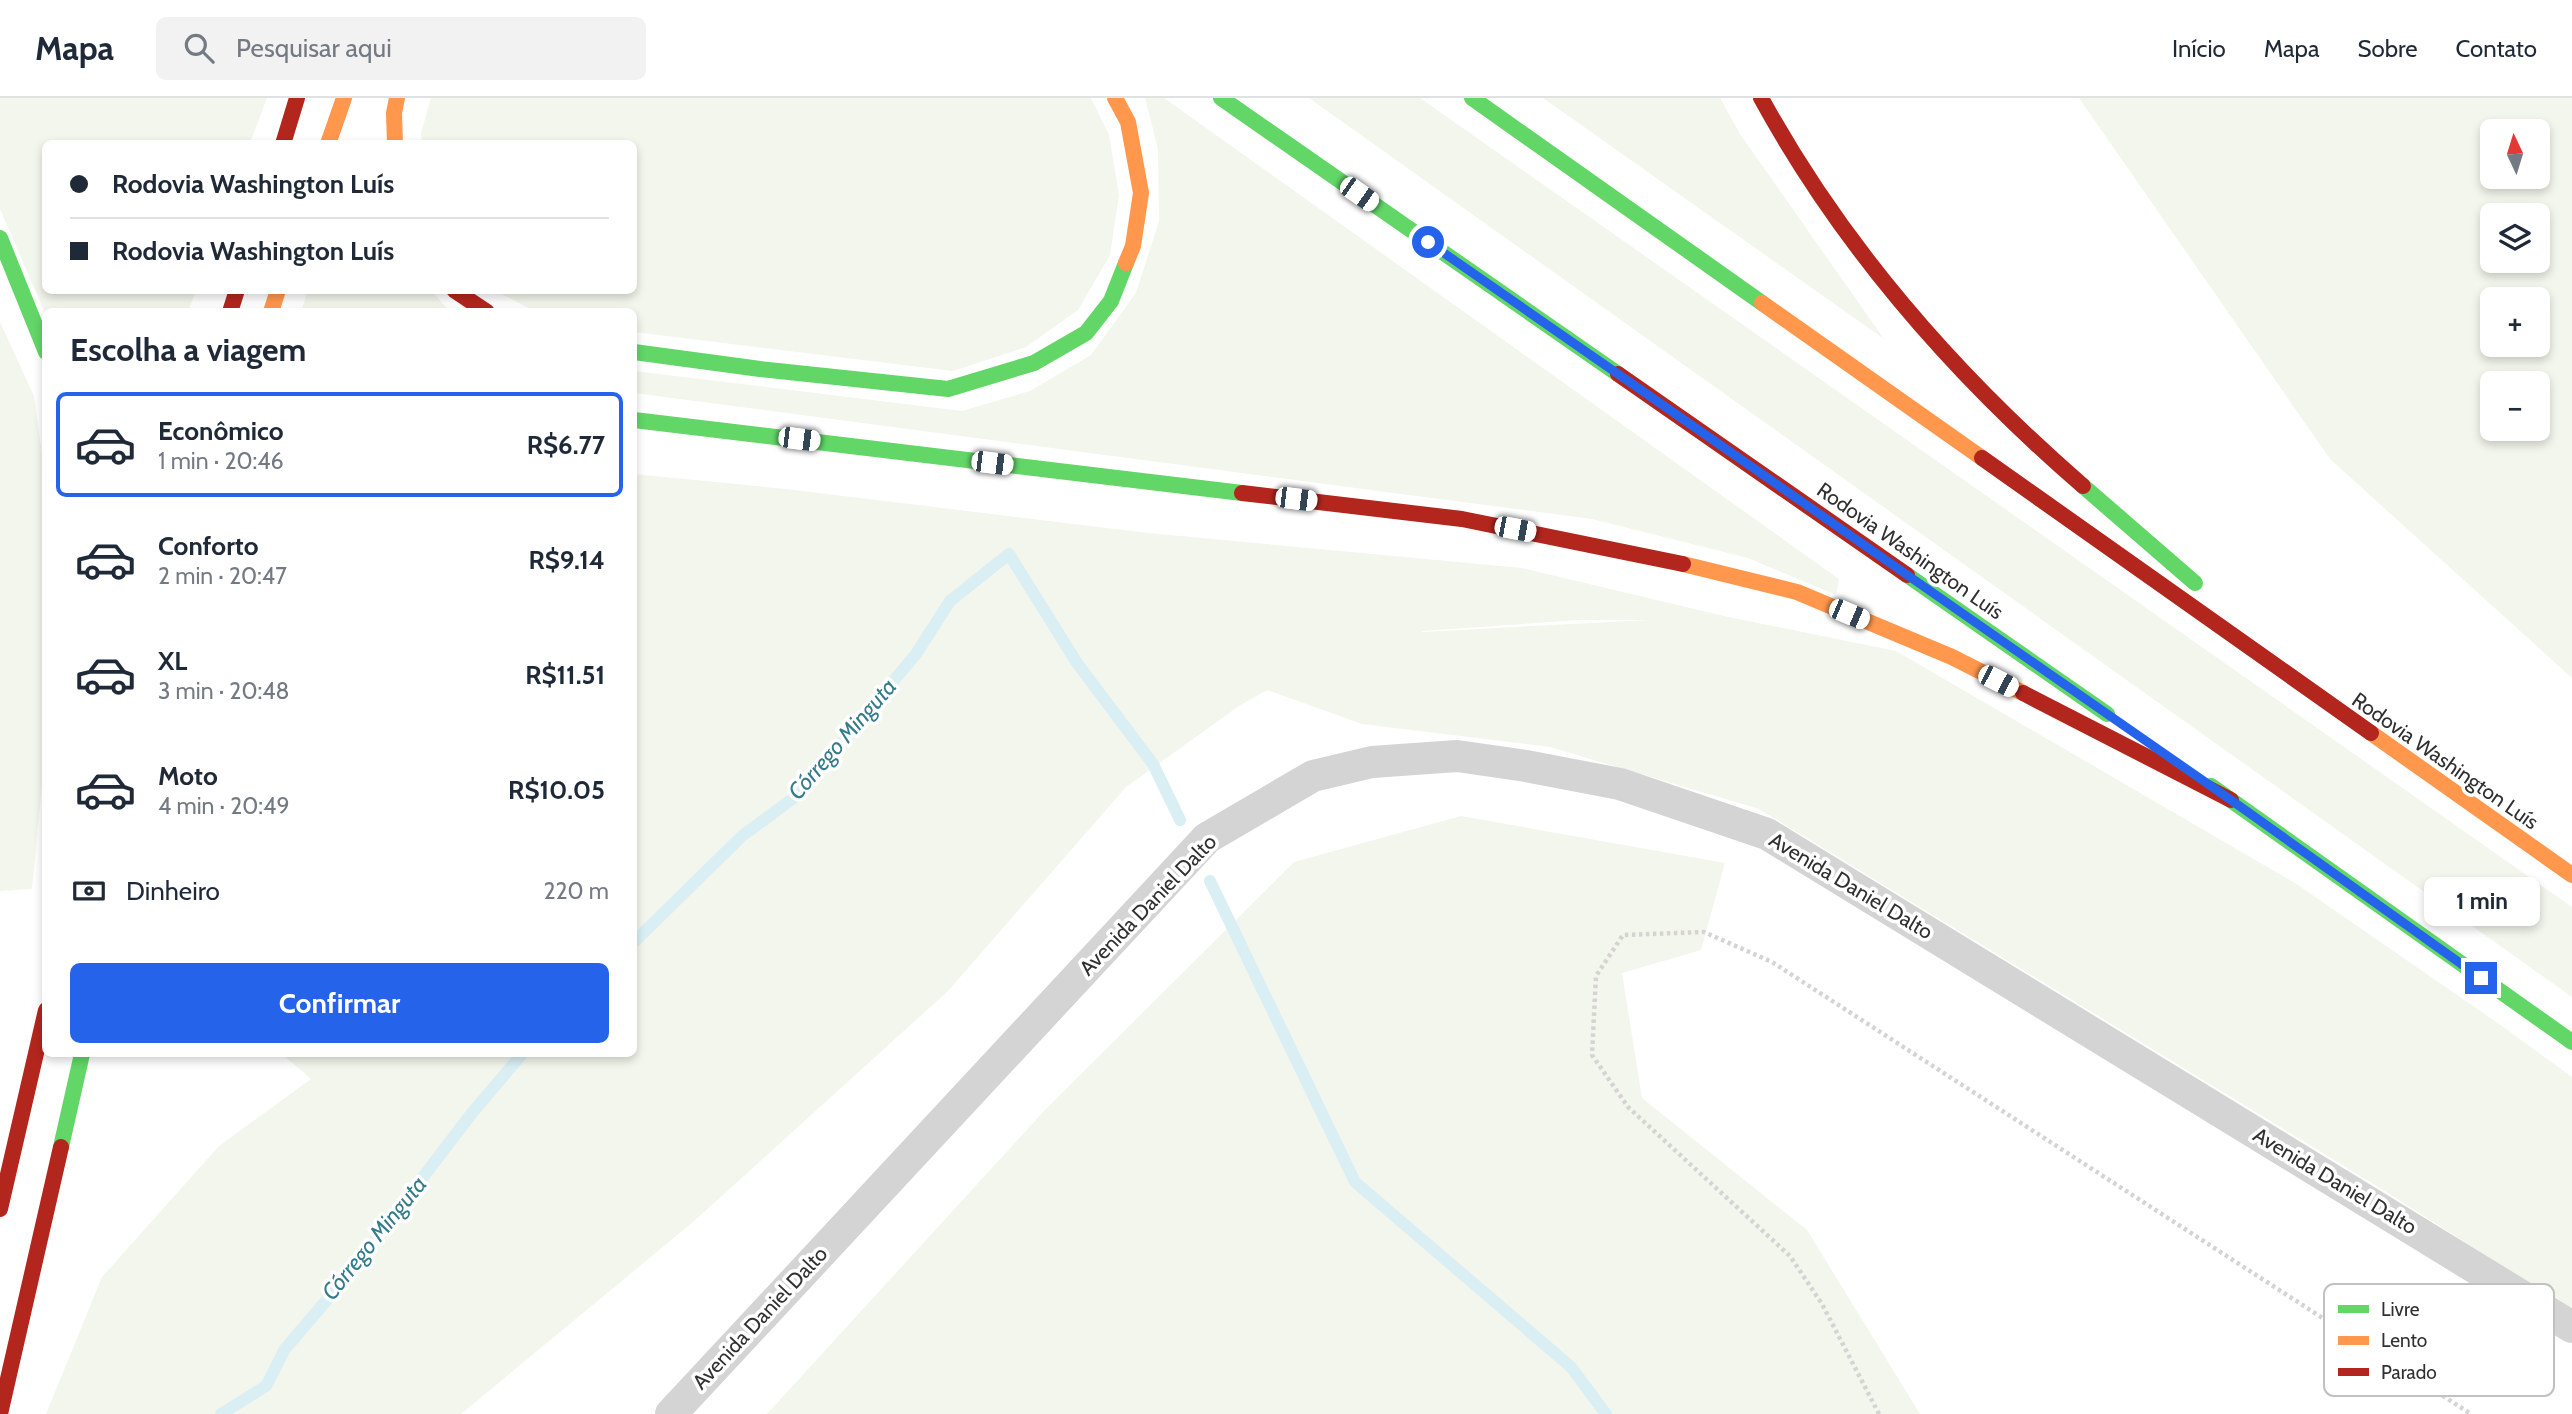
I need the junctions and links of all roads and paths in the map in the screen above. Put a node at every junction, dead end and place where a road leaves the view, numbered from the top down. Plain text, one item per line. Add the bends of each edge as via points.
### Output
1 (297, 98) edge
2 (344, 98) edge
3 (397, 98) edge
4 (1115, 98) edge
5 (1221, 98) edge
6 (1472, 98) edge
7 (1760, 98) edge
8 (283, 140) edge
9 (329, 140) edge
10 (395, 140) edge
11 (0, 238) edge
12 (460, 294) edge
13 (480, 308) edge
14 (42, 342) edge
15 (637, 352) edge
16 (637, 419) edge
17 (2204, 591) dead end
18 (2224, 609) dead end
19 (2358, 725) junction
20 (2231, 800) junction
21 (2572, 875) edge
22 (42, 1027) edge
23 (2572, 1042) edge
24 (81, 1057) edge
25 (0, 1209) edge
26 (2503, 1284) edge
27 (2554, 1315) edge
28 (2324, 1319) edge
29 (2572, 1326) edge
30 (2443, 1396) edge
31 (0, 1414) edge
32 (671, 1414) edge
33 (1879, 1414) edge
34 (2471, 1414) edge

1 - 8 main road
2 - 9 main road
3 - 10 main road
4 - 15 main road via 1128,121 1141,193 1133,246 1111,301 1086,333 1034,363 948,389
5 - 20 main road, Rodovia Washington Luís
6 - 19 main road, Rodovia Washington Luís
7 - 17 main road via 1857,248 1954,363 2050,457
11 - 14 main road
12 - 13 main road
16 - 20 main road via 1462,519 1649,555 1797,592 1952,657
18 - 19 main road
19 - 21 main road, Rodovia Washington Luís
20 - 23 main road, Rodovia Washington Luís
22 - 25 main road
24 - 31 main road
26 - 32 street, Avenida Daniel Dalto via 1767,834 1620,784 1457,756 1373,762 1313,776 1207,838
27 - 29 street, Avenida Daniel Dalto
28 - 33 path via 1772,962 1704,932 1623,935 1596,976 1592,1055 1628,1107 1790,1256 1822,1304
30 - 34 path

